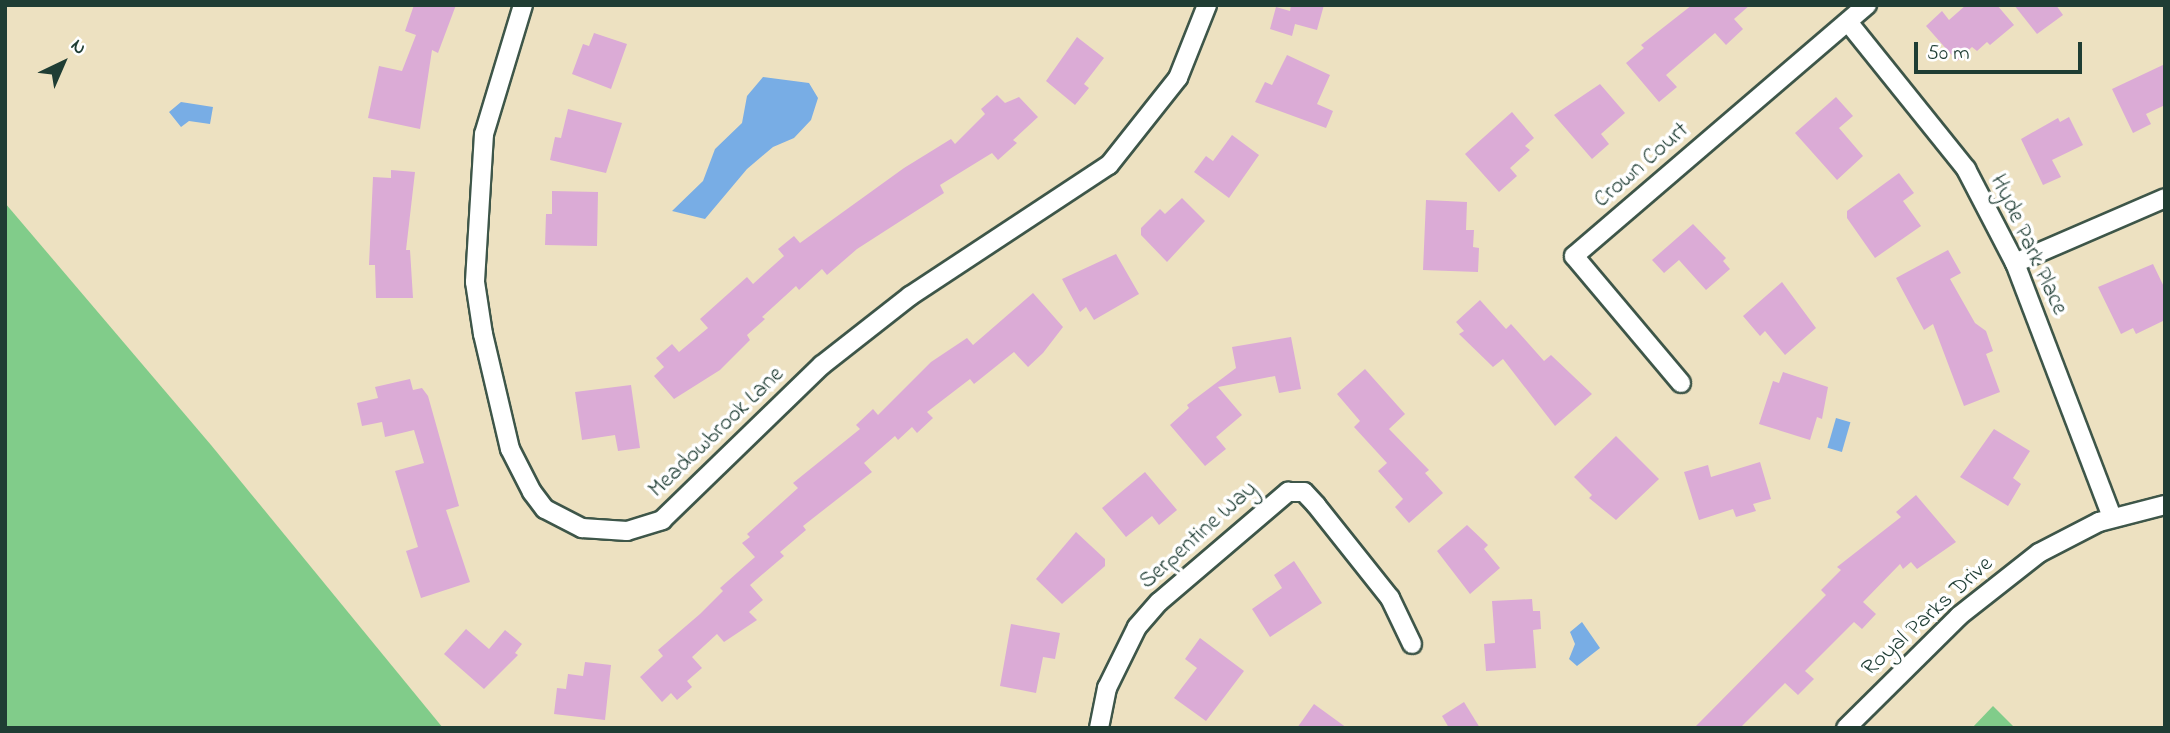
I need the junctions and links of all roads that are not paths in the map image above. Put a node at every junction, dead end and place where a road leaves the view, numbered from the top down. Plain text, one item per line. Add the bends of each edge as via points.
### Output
1 (523, 5) edge
2 (1207, 5) edge
3 (1867, 5) edge
4 (1848, 22) junction
5 (2165, 198) edge
6 (2015, 263) junction
7 (1681, 383) dead end
8 (2165, 505) edge
9 (2112, 517) junction
10 (1412, 644) dead end
11 (1099, 728) edge
12 (1846, 728) edge

1 - 2 street, Meadowbrook Lane via 484,134 475,282 483,334 510,449 532,492 545,509 582,528 627,531 662,520 822,365 910,296 1109,165 1178,78
3 - 4 street, Crown Court
4 - 6 street, Hyde Park Place via 1966,169
4 - 7 street, Crown Court via 1574,256
5 - 6 street
6 - 9 street, Hyde Park Place
8 - 9 street, Royal Parks Drive
9 - 12 street, Royal Parks Drive via 2068,536 1998,583
10 - 11 street, Serpentine Way via 1390,598 1316,505 1304,492 1288,492 1159,602 1137,627 1107,688

